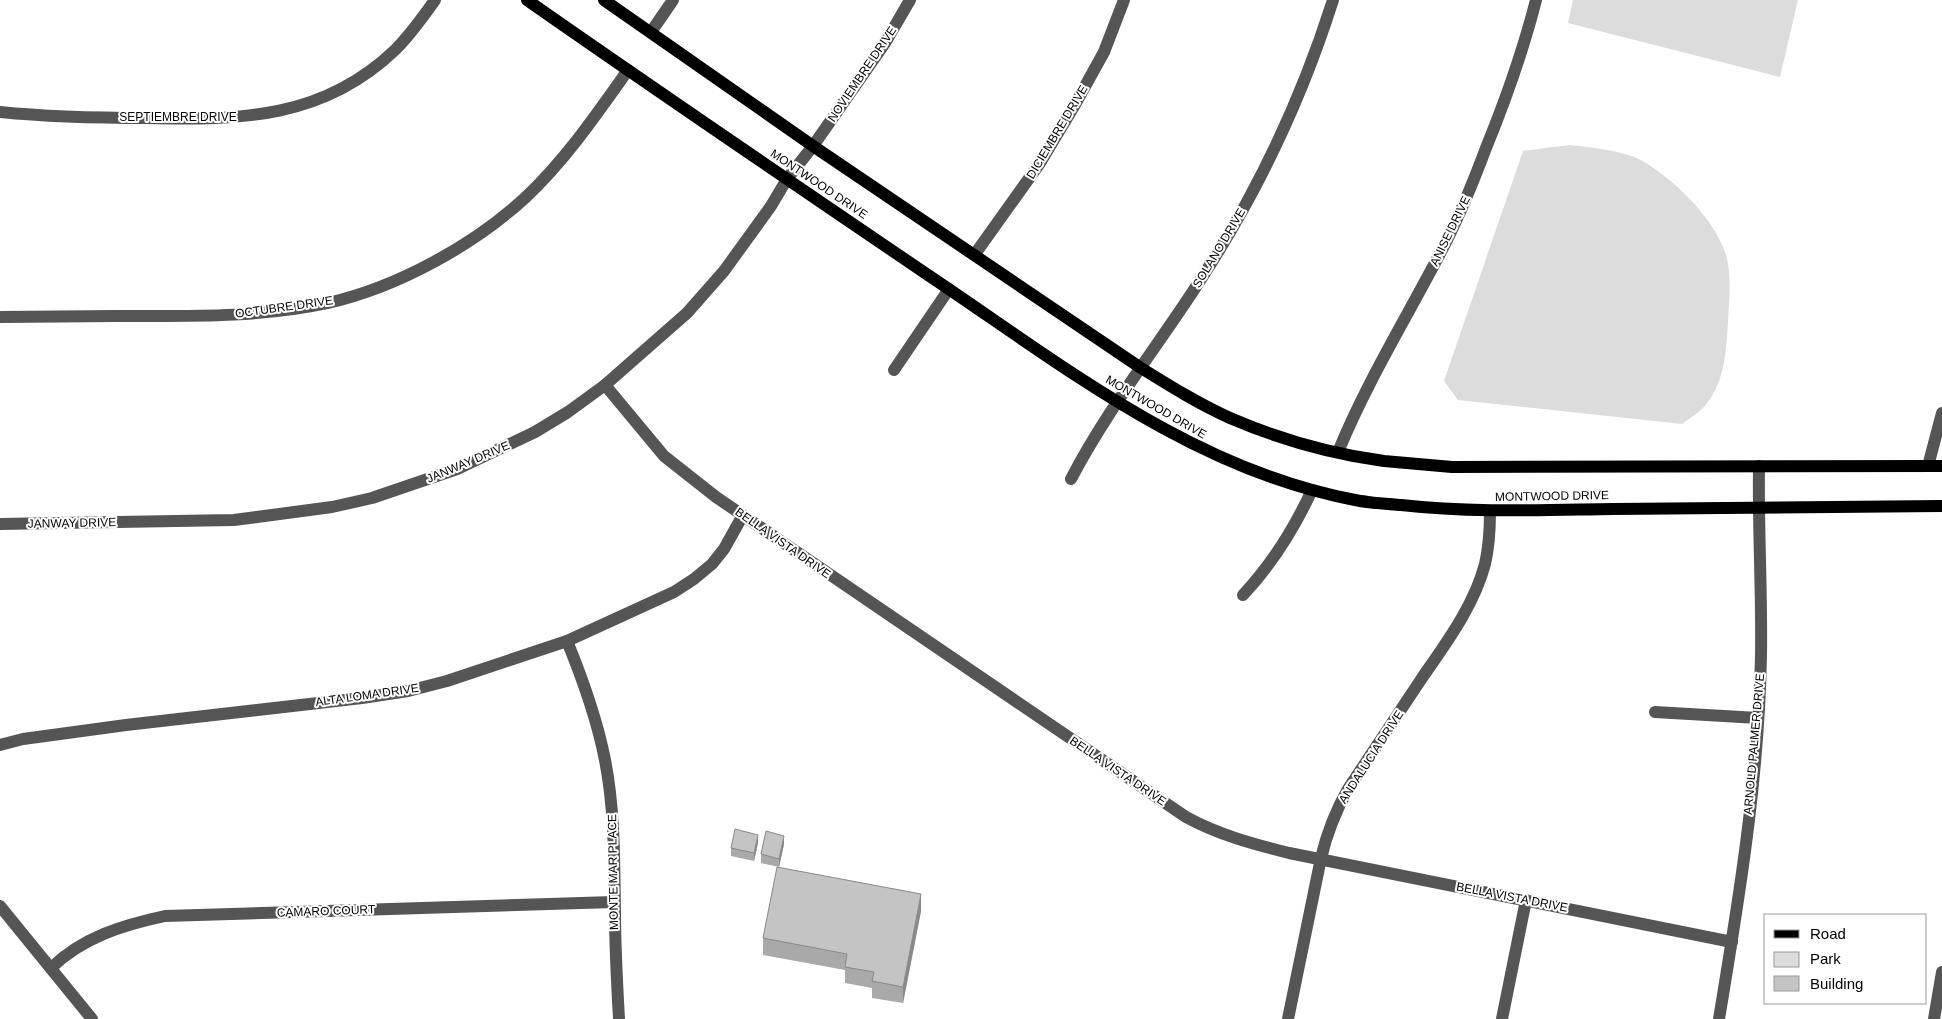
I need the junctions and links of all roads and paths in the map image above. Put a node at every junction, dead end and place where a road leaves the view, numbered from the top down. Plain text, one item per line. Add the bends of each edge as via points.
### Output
1 (436, 0) edge
2 (527, 0) edge
3 (604, 0) edge
4 (673, 0) edge
5 (910, 0) edge
6 (1124, 0) edge
7 (1332, 0) edge
8 (1536, 0) edge
9 (651, 32) junction
10 (628, 70) junction
11 (0, 112) edge
12 (813, 146) junction
13 (787, 179) junction
14 (975, 254) junction
15 (949, 289) junction
16 (0, 317) edge
17 (1141, 368) junction
18 (894, 370) dead end
19 (605, 385) junction
20 (1117, 402) junction
21 (1942, 413) edge
22 (1338, 452) junction
23 (1759, 466) junction
24 (1928, 466) junction
25 (1942, 466) edge
26 (1071, 478) dead end
27 (1312, 490) junction
28 (1942, 506) edge
29 (1758, 507) junction
30 (1490, 511) junction
31 (743, 515) junction
32 (0, 524) edge
33 (1243, 595) dead end
34 (567, 641) junction
35 (1655, 712) dead end
36 (1758, 718) junction
37 (0, 745) edge
38 (1320, 858) junction
39 (1526, 900) junction
40 (614, 902) junction
41 (0, 906) edge
42 (1732, 942) junction
43 (51, 968) junction
44 (1942, 972) edge
45 (92, 1019) edge
46 (619, 1019) edge
47 (1288, 1019) edge
48 (1502, 1019) edge
49 (1719, 1019) edge
50 (1934, 1019) edge

1 - 11 street, SEPTIEMBRE DRIVE via 396,49 375,68 334,93 290,109 241,118 197,119 69,117
2 - 10 main road, MONTWOOD DRIVE
3 - 9 main road, MONTWOOD DRIVE
4 - 9 street
5 - 12 street, NOVIEMBRE DRIVE via 885,43
6 - 14 street, DICIEMBRE DRIVE via 1104,52 1073,108 1040,163
7 - 17 street, SOLANO DRIVE via 1301,89 1260,176 1201,280
8 - 22 street, ANISE DRIVE via 1517,66 1464,204 1354,413
9 - 12 main road, MONTWOOD DRIVE
10 - 13 main road, MONTWOOD DRIVE
10 - 16 street, OCTUBRE DRIVE via 578,140 526,196 466,243 394,280 328,303 280,310 208,316
12 - 13 street, JANWAY DRIVE
12 - 14 main road, MONTWOOD DRIVE
13 - 15 main road, MONTWOOD DRIVE
13 - 19 street, JANWAY DRIVE via 724,271 687,313
14 - 17 main road, MONTWOOD DRIVE
15 - 18 street
15 - 20 main road, MONTWOOD DRIVE
17 - 20 street, SOLANO DRIVE
17 - 22 main road, MONTWOOD DRIVE via 1229,418
19 - 31 street, BELLA VISTA DRIVE via 664,456
19 - 32 street, JANWAY DRIVE via 560,417 486,456 372,498 332,507 234,520
20 - 26 street, SOLANO DRIVE
20 - 27 main road, MONTWOOD DRIVE via 1198,448
21 - 24 street
22 - 23 main road, MONTWOOD DRIVE via 1452,467
23 - 24 main road, MONTWOOD DRIVE
23 - 29 street, ARNOLD PALMER DRIVE
24 - 25 main road, MONTWOOD DRIVE
27 - 30 main road, MONTWOOD DRIVE via 1358,501
27 - 33 street via 1286,541
28 - 29 main road, MONTWOOD DRIVE
29 - 30 main road, MONTWOOD DRIVE
29 - 36 street, ARNOLD PALMER DRIVE via 1761,656
30 - 38 street, ANDALUCIA DRIVE via 1485,564 1477,588 1445,645 1348,790 1335,813
31 - 34 street, ALTA LOMA DRIVE via 724,549 694,579 674,592
31 - 38 street, BELLA VISTA DRIVE via 1186,817 1208,829 1243,841
34 - 37 street, ALTA LOMA DRIVE via 446,681 408,690 117,726
34 - 40 street, MONTE MAR PLACE via 596,720 605,761 615,852
35 - 36 street
36 - 42 street, ARNOLD PALMER DRIVE via 1743,870
38 - 39 street, BELLA VISTA DRIVE
38 - 47 street, ANDALUCIA DRIVE
39 - 42 street, BELLA VISTA DRIVE
39 - 48 street
40 - 43 street, CAMARO COURT via 165,916 99,935 78,946
40 - 46 street, MONTE MAR PLACE
41 - 43 street
42 - 49 street, ARNOLD PALMER DRIVE
43 - 45 street
44 - 50 street

